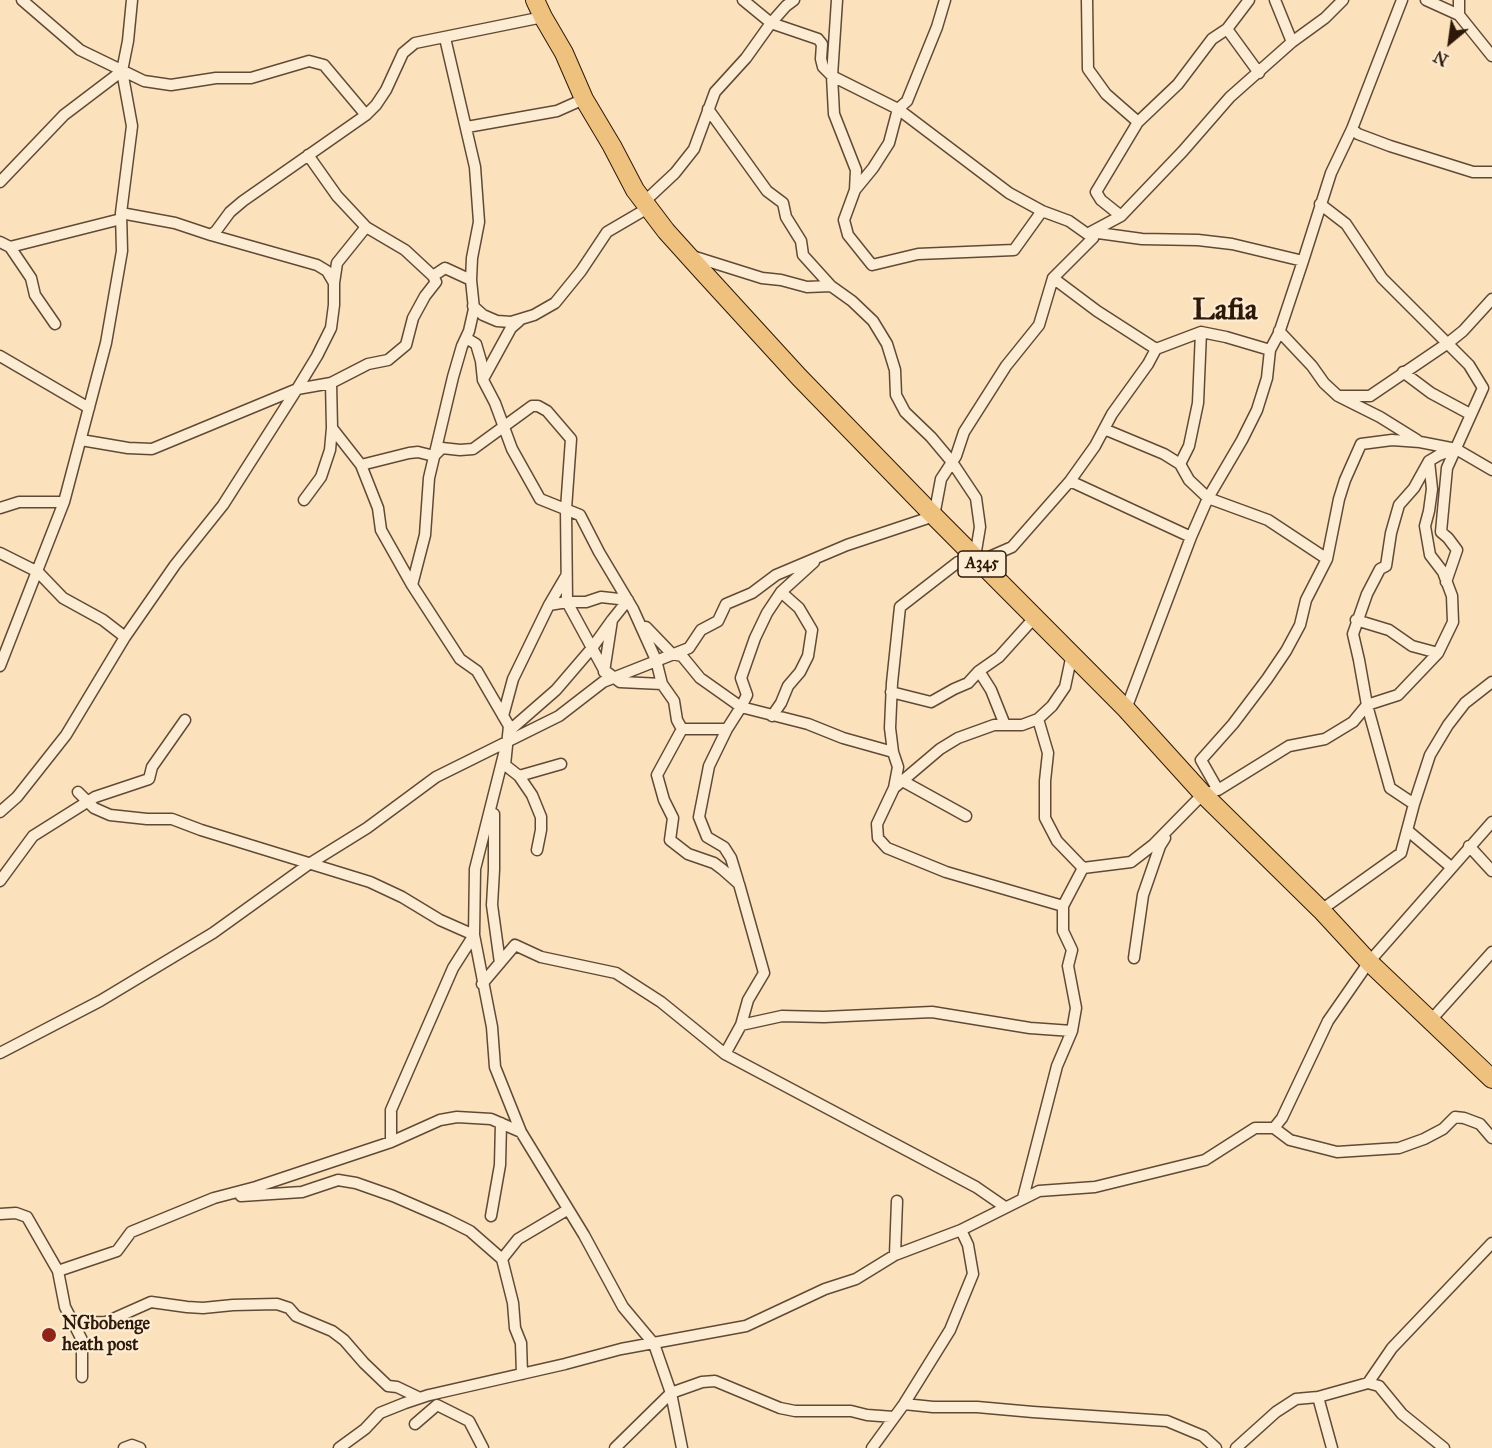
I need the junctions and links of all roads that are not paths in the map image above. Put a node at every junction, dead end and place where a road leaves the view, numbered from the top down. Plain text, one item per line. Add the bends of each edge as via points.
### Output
1 (22, 0) edge
2 (132, 0) edge
3 (535, 0) edge
4 (744, 0) edge
5 (794, 0) edge
6 (837, 0) edge
7 (945, 0) edge
8 (1087, 0) edge
9 (1249, 0) edge
10 (1275, 0) edge
11 (1343, 0) edge
12 (1402, 0) edge
13 (1426, 0) edge
14 (1459, 0) edge
15 (1459, 15) junction
16 (543, 17) junction
17 (771, 23) junction
18 (1227, 29) junction
19 (445, 38) junction
20 (1292, 42) junction
21 (1492, 56) edge
22 (122, 71) junction
23 (1259, 73) junction
24 (832, 76) junction
25 (584, 99) junction
26 (708, 109) junction
27 (898, 109) junction
28 (366, 115) junction
29 (1138, 122) junction
30 (467, 127) junction
31 (1352, 129) junction
32 (308, 155) junction
33 (1492, 172) edge
34 (1, 177) edge
35 (855, 190) junction
36 (1320, 204) junction
37 (646, 205) junction
38 (1042, 211) junction
39 (121, 216) junction
40 (1120, 216) junction
41 (366, 227) junction
42 (211, 235) junction
43 (1092, 235) junction
44 (5, 245) edge
45 (686, 254) junction
46 (1303, 261) junction
47 (433, 276) junction
48 (1053, 278) junction
49 (471, 279) junction
50 (334, 283) junction
51 (831, 286) junction
52 (1492, 299) edge
53 (473, 306) junction
54 (521, 319) junction
55 (55, 324) dead end
56 (1279, 331) junction
57 (1201, 332) junction
58 (466, 338) junction
59 (1448, 343) junction
60 (1155, 349) junction
61 (1270, 350) junction
62 (0, 356) edge
63 (1403, 372) junction
64 (483, 380) junction
65 (332, 383) junction
66 (297, 389) junction
67 (1338, 396) junction
68 (89, 408) junction
69 (1470, 414) junction
70 (504, 427) junction
71 (332, 428) junction
72 (1104, 429) junction
73 (81, 440) junction
74 (1420, 442) junction
75 (1456, 449) junction
76 (434, 456) junction
77 (1430, 461) junction
78 (952, 462) junction
79 (1180, 464) junction
80 (361, 465) junction
81 (1492, 470) edge
82 (1070, 481) junction
83 (1208, 498) junction
84 (304, 501) dead end
85 (64, 502) junction
86 (0, 508) edge
87 (566, 509) junction
88 (934, 516) junction
89 (1191, 537) junction
90 (0, 553) edge
91 (977, 559) junction
92 (1328, 559) junction
93 (816, 560) junction
94 (38, 572) junction
95 (566, 576) junction
96 (1446, 582) junction
97 (412, 585) junction
98 (781, 592) junction
99 (628, 600) junction
100 (567, 602) junction
101 (549, 605) junction
102 (634, 612) junction
103 (1035, 617) junction
104 (612, 620) junction
105 (1356, 620) junction
106 (125, 637) junction
107 (592, 648) junction
108 (672, 654) junction
109 (1072, 654) junction
110 (1438, 654) junction
111 (656, 660) junction
112 (0, 666) edge
113 (604, 670) junction
114 (979, 671) junction
115 (614, 677) junction
116 (603, 682) junction
117 (1492, 682) edge
118 (662, 684) junction
119 (891, 692) junction
120 (1367, 705) junction
121 (741, 707) junction
122 (1126, 709) junction
123 (504, 716) junction
124 (772, 716) junction
125 (1038, 719) junction
126 (185, 720) dead end
127 (1005, 725) junction
128 (682, 729) junction
129 (727, 729) junction
130 (508, 736) junction
131 (893, 752) junction
132 (561, 764) dead end
133 (499, 774) junction
134 (519, 776) junction
135 (898, 782) junction
136 (78, 792) dead end
137 (1210, 792) junction
138 (88, 801) junction
139 (1413, 804) junction
140 (0, 812) edge
141 (966, 816) dead end
142 (1178, 818) junction
143 (1492, 822) edge
144 (1407, 830) junction
145 (1469, 846) junction
146 (537, 850) dead end
147 (309, 864) junction
148 (1451, 867) junction
149 (1083, 868) junction
150 (1492, 871) edge
151 (0, 881) edge
152 (739, 884) junction
153 (1063, 906) junction
154 (1321, 910) junction
155 (474, 935) junction
156 (1492, 952) edge
157 (1134, 958) dead end
158 (1369, 962) junction
159 (500, 963) junction
160 (482, 984) junction
161 (1431, 1020) junction
162 (741, 1024) junction
163 (1072, 1031) junction
164 (0, 1053) edge
165 (725, 1054) junction
166 (1492, 1079) edge
167 (501, 1123) junction
168 (1274, 1128) junction
169 (521, 1132) junction
170 (1492, 1138) edge
171 (391, 1142) junction
172 (319, 1165) junction
173 (348, 1181) junction
174 (221, 1196) junction
175 (1023, 1198) junction
176 (897, 1201) dead end
177 (1005, 1207) junction
178 (567, 1210) junction
179 (0, 1214) edge
180 (491, 1216) dead end
181 (961, 1230) junction
182 (1492, 1243) edge
183 (895, 1256) junction
184 (502, 1259) junction
185 (58, 1270) junction
186 (74, 1323) junction
187 (654, 1344) junction
188 (522, 1374) junction
189 (82, 1377) dead end
190 (1368, 1383) junction
191 (671, 1393) junction
192 (1318, 1397) junction
193 (420, 1398) junction
194 (904, 1404) junction
195 (894, 1416) junction
196 (415, 1424) dead end
197 (124, 1448) edge
198 (140, 1448) edge
199 (339, 1448) edge
200 (483, 1448) edge
201 (615, 1448) edge
202 (683, 1448) edge
203 (872, 1448) edge
204 (1216, 1448) edge
205 (1236, 1448) edge
206 (1332, 1448) edge
207 (1444, 1448) edge

1 - 22 street via 80,50
2 - 22 street
3 - 16 highway, A345
4 - 17 street
5 - 17 street
6 - 24 street
7 - 27 street via 907,101
8 - 29 street via 1088,69 1106,94
9 - 18 street
10 - 20 street
11 - 20 street via 1326,18
12 - 31 street
13 - 15 street
14 - 15 street
15 - 21 street
16 - 19 street
16 - 25 highway, A345
17 - 24 street via 818,39 822,44 823,67
17 - 26 street via 715,92
18 - 23 street
18 - 29 street via 1212,39 1178,84
19 - 28 street via 423,40 409,47 387,90
19 - 30 street
20 - 23 street
22 - 28 street via 144,81 171,85 216,78 251,78 309,61 324,65
22 - 34 street via 64,115
22 - 39 street via 132,126
23 - 40 street via 1230,97
24 - 27 street
24 - 35 street via 834,114 856,170
25 - 30 street via 557,111
25 - 37 highway, A345
26 - 37 street via 694,149
26 - 51 street via 767,191 783,203 786,217 801,241 803,255
27 - 35 street via 889,143
27 - 38 street via 1010,193
28 - 32 street
29 - 40 street via 1096,192
30 - 49 street via 479,197
31 - 33 street via 1390,146 1473,172
31 - 36 street
32 - 41 street via 337,196
32 - 42 street via 237,206
35 - 38 street via 844,220 848,235 872,265 918,254 1014,250
36 - 46 street
36 - 59 street via 1346,224 1382,278
37 - 45 highway, A345
37 - 54 street via 608,232 555,303
38 - 43 street
39 - 42 street via 175,223
39 - 44 street
39 - 68 street via 122,251 116,288
40 - 43 street
41 - 47 street via 405,250
41 - 50 street via 337,264
42 - 50 street via 317,265 327,271
43 - 46 street via 1232,244
43 - 48 street
44 - 55 street via 31,278 35,295
45 - 51 street via 762,278 807,287
45 - 88 highway, A345
46 - 56 street
47 - 49 street via 445,268
47 - 65 street via 436,282 414,318 406,345 388,360 368,364
48 - 60 street
48 - 78 street via 1039,326 991,387 964,432
49 - 53 street
50 - 66 street via 331,328
51 - 78 street via 873,321 887,344 895,370 896,395 905,412
52 - 59 street
53 - 54 street via 497,321
53 - 58 street
54 - 64 street via 511,328
56 - 61 street
56 - 67 street
57 - 60 street
57 - 61 street
57 - 79 street via 1198,404 1189,446
58 - 64 street via 476,344
58 - 76 street
59 - 63 street
59 - 69 street via 1469,365 1483,388
60 - 72 street
61 - 83 street via 1257,410
62 - 68 street
63 - 67 street via 1370,396
63 - 69 street
64 - 70 street
65 - 66 street
65 - 71 street
66 - 73 street via 152,449
66 - 106 street via 223,504
67 - 74 street
68 - 73 street
69 - 75 street
70 - 76 street via 473,449 442,448
70 - 87 street via 540,499
70 - 87 street via 532,406 538,406 571,439
71 - 80 street
71 - 84 street via 321,477
72 - 79 street
72 - 82 street
73 - 85 street
74 - 75 street
74 - 92 street via 1361,444 1339,499
75 - 77 street
75 - 81 street
75 - 96 street via 1447,468 1441,532 1457,550
76 - 80 street via 409,453
76 - 97 street via 425,536
77 - 96 street via 1432,489 1425,526 1430,555
77 - 105 street via 1399,505 1386,566 1380,569
78 - 88 street via 941,479
78 - 91 street via 976,498 980,527
79 - 83 street
80 - 97 street via 378,508 381,530
82 - 89 street
82 - 91 street via 1012,547
83 - 89 street
83 - 92 street via 1268,520
85 - 86 street via 19,502
85 - 94 street
87 - 95 street
87 - 99 street via 580,515
88 - 91 highway, A345
88 - 93 street via 847,545
89 - 122 street
90 - 94 street
91 - 103 highway, A345
91 - 119 street via 958,562 900,608
92 - 137 street via 1286,651 1233,724 1201,760
93 - 98 street
93 - 108 street via 776,576 726,604 718,621 701,630 689,648
94 - 106 street via 63,598
94 - 112 street
95 - 100 street
95 - 101 street
96 - 110 street via 1452,596 1453,622
97 - 123 street via 460,659 477,671
98 - 121 street via 754,638 741,678 747,695
98 - 124 street via 799,608 812,630 808,656
99 - 100 street via 602,597
99 - 102 street
99 - 104 street
100 - 101 street
100 - 107 street
101 - 123 street via 513,679
102 - 108 street
102 - 111 street
103 - 109 highway, A345
103 - 114 street via 999,657
104 - 107 street
104 - 113 street
105 - 110 street via 1389,630 1412,646
105 - 120 street via 1353,634
106 - 140 street via 66,735 17,797
107 - 113 street
107 - 130 street
108 - 111 street
108 - 121 street via 682,656 700,678
109 - 122 highway, A345
109 - 125 street via 1065,687
110 - 120 street via 1398,695
111 - 115 street
111 - 118 street
113 - 115 street
113 - 116 street
114 - 119 street via 968,683 931,702
114 - 127 street
115 - 116 street
115 - 118 street via 628,684
116 - 130 street via 559,716
117 - 139 street via 1465,703 1448,725 1431,755
118 - 128 street via 674,701
119 - 131 street
120 - 137 street via 1353,722 1325,739 1289,746
120 - 139 street via 1390,788
121 - 124 street
121 - 129 street
122 - 137 highway, A345
123 - 130 street
124 - 131 street
125 - 127 street via 1022,725
125 - 149 street via 1048,753 1045,818 1057,841
126 - 138 street via 152,768 149,779
127 - 135 street via 958,738
128 - 129 street
128 - 152 street via 657,775 673,818 670,840 688,854 714,863
129 - 152 street via 709,766 699,817 707,837 724,847 731,858
130 - 133 street
130 - 134 street via 506,765
130 - 147 street via 436,777 367,828
131 - 135 street
132 - 134 street
133 - 155 street via 475,869
133 - 159 street via 493,818 492,905
134 - 146 street via 541,817
135 - 141 street
135 - 153 street via 877,824 878,838 887,848 946,872
136 - 138 street
137 - 142 street
137 - 154 highway, A345
138 - 147 street via 110,815 172,819
138 - 151 street via 33,836
139 - 144 street
142 - 149 street via 1131,862
142 - 157 street via 1160,846 1143,895
143 - 145 street
144 - 148 street
144 - 154 street via 1401,853
145 - 148 street
145 - 150 street
147 - 155 street via 370,882
147 - 164 street via 213,933 100,1001
148 - 158 street
149 - 153 street
152 - 162 street via 764,973 748,1000
153 - 163 street via 1063,932 1072,950 1068,966 1076,1008
154 - 158 highway, A345
155 - 160 street
155 - 171 street via 453,968 391,1110
156 - 161 street
158 - 161 highway, A345
158 - 168 street via 1328,1021
159 - 160 street
159 - 165 street via 515,945 541,957 616,973
160 - 169 street via 492,1027 495,1067
161 - 166 highway, A345
162 - 163 street via 782,1016 932,1012
162 - 165 street
163 - 175 street via 1057,1066
165 - 177 street via 976,1187
167 - 169 street
167 - 171 street via 457,1117 440,1120
167 - 180 street via 500,1165
168 - 170 street via 1290,1140 1337,1152 1399,1148 1443,1129 1455,1117 1480,1124
168 - 175 street via 1255,1128 1205,1160 1095,1186 1040,1191
169 - 178 street
171 - 172 street
172 - 173 street
172 - 174 street
173 - 174 street via 338,1180 302,1192
173 - 184 street via 393,1196 470,1231
174 - 185 street via 131,1232 117,1251
175 - 177 street
176 - 183 street
177 - 181 street
178 - 184 street via 519,1239
178 - 187 street via 623,1307
179 - 185 street via 27,1217
181 - 183 street
181 - 194 street via 973,1274 950,1330
182 - 190 street via 1392,1348
183 - 187 street via 856,1279 746,1326
184 - 188 street via 521,1343
185 - 186 street via 65,1306
186 - 189 street via 82,1340
186 - 193 street via 106,1322 151,1302 203,1308 277,1304 332,1331 388,1386
187 - 188 street
187 - 191 street
188 - 193 street
190 - 192 street
190 - 207 street via 1379,1386 1402,1414
191 - 195 street via 715,1381 795,1411
191 - 201 street
191 - 202 street
192 - 205 street via 1296,1399
192 - 206 street
193 - 199 street via 380,1413
194 - 195 street
194 - 204 street via 1167,1421 1203,1436
195 - 203 street
196 - 200 street via 437,1405 469,1421
197 - 198 street

